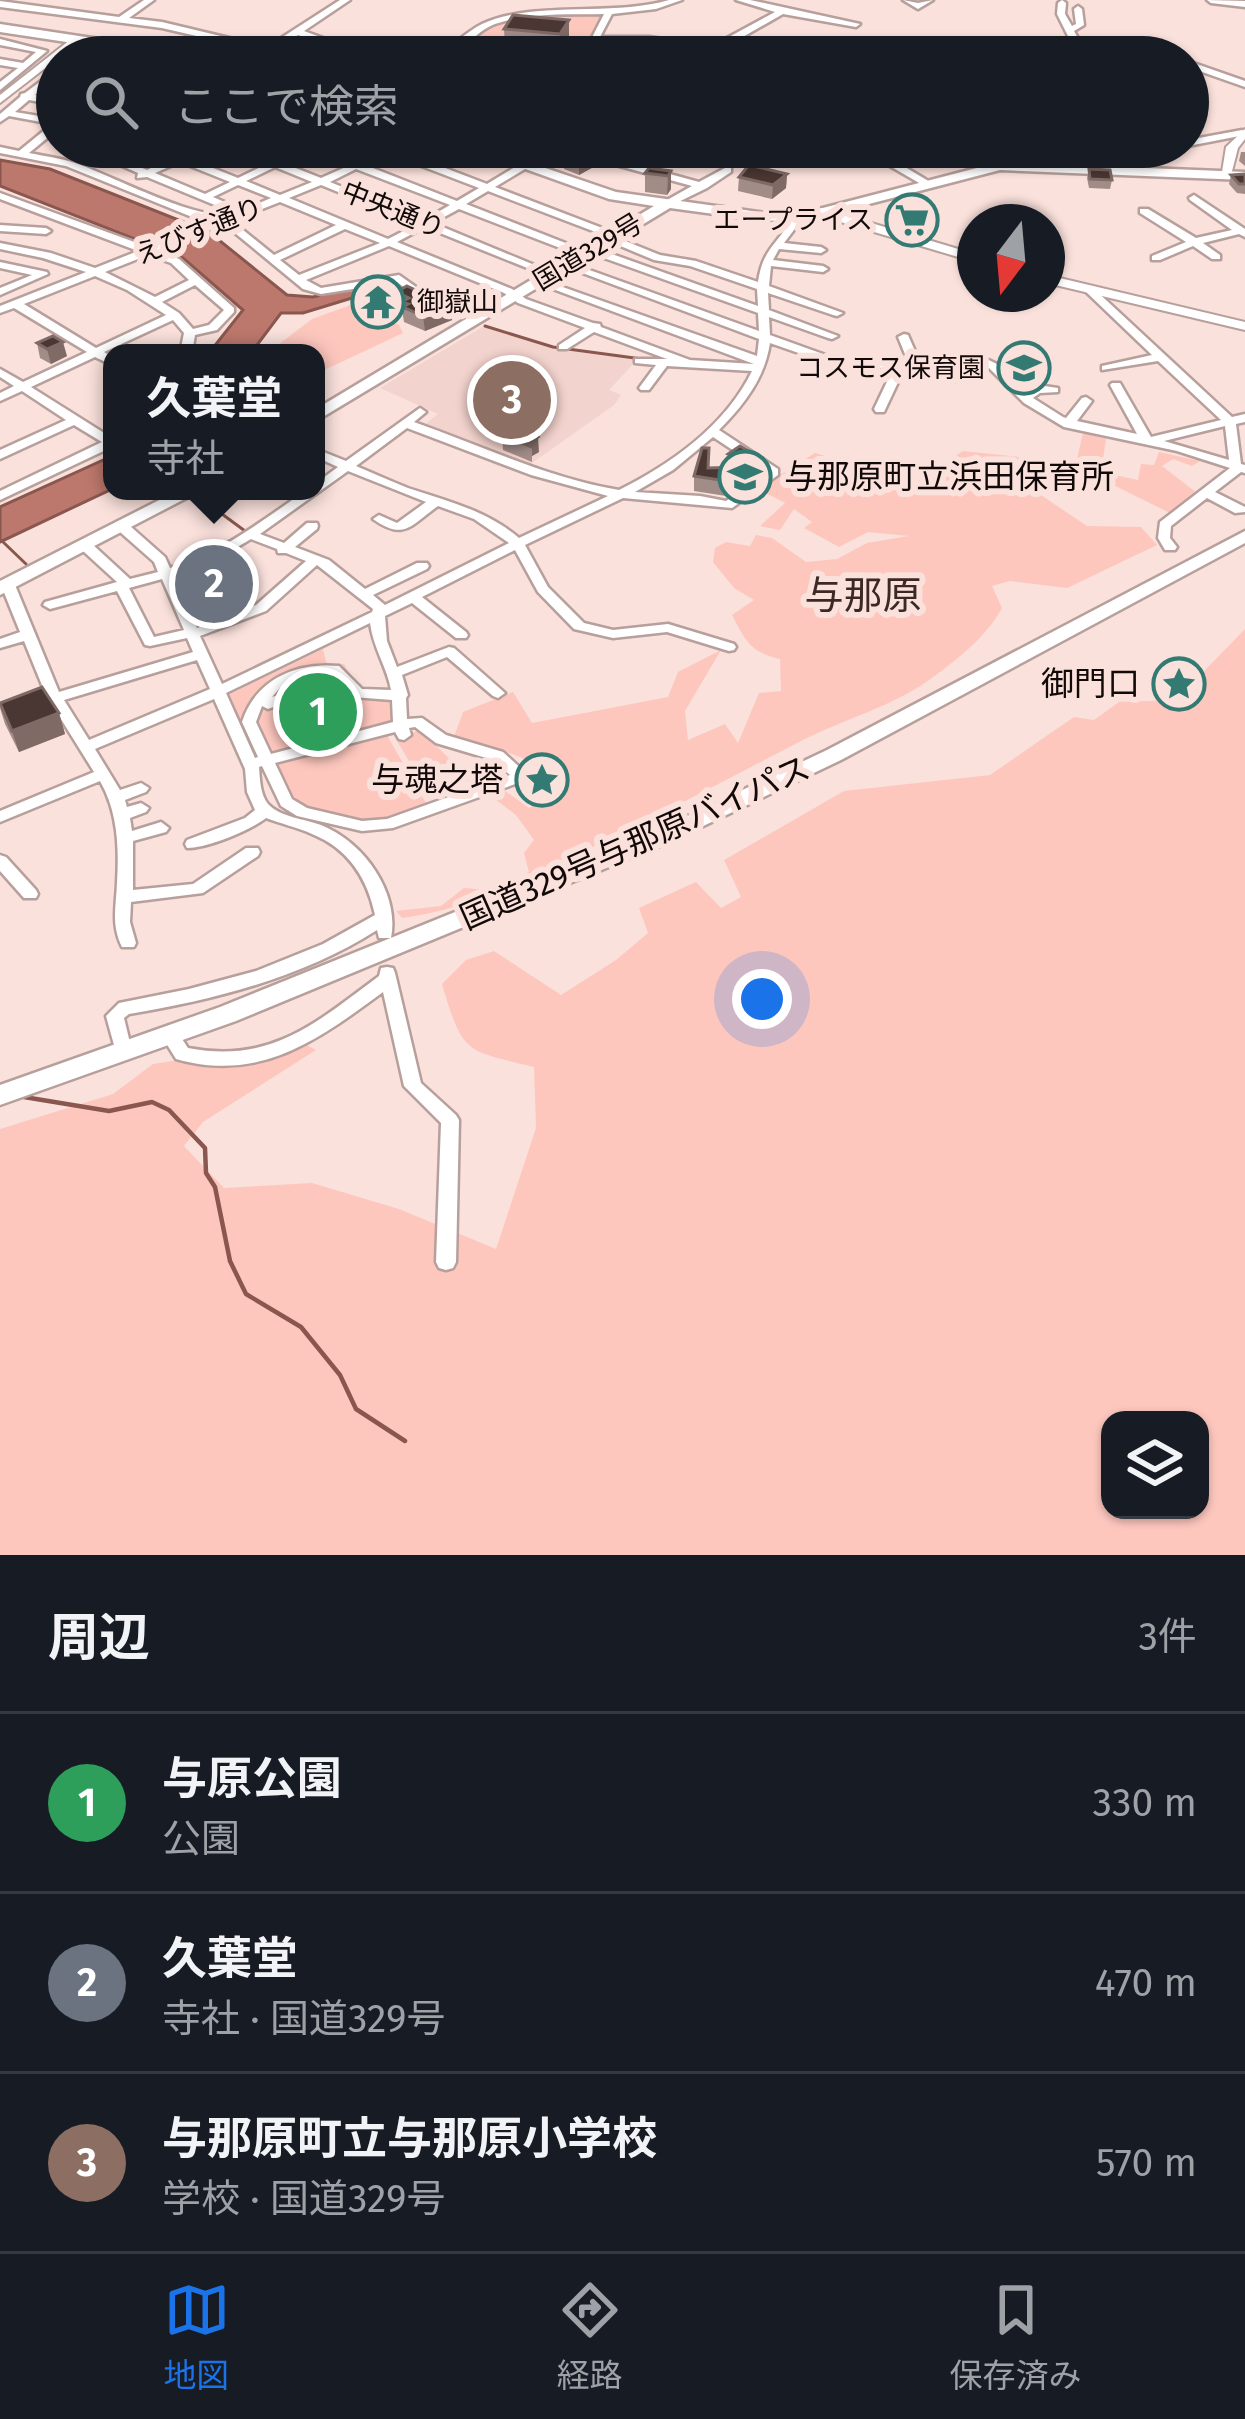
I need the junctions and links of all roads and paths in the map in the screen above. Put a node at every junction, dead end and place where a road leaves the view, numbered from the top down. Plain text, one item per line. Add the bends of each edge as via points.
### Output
1 (149, 0) edge
2 (346, 0) edge
3 (603, 0) edge
4 (678, 0) edge
5 (740, 0) edge
6 (907, 0) edge
7 (929, 0) edge
8 (1211, 0) edge
9 (820, 3) dead end
10 (1062, 3) edge
11 (0, 4) edge
12 (1245, 4) edge
13 (1078, 9) dead end
14 (782, 11) junction
15 (609, 12) junction
16 (802, 16) junction
17 (120, 20) junction
18 (856, 25) dead end
19 (0, 28) edge
20 (1070, 30) junction
21 (299, 32) junction
22 (63, 36) edge
23 (214, 36) edge
24 (292, 36) edge
25 (311, 36) edge
26 (467, 36) edge
27 (597, 36) edge
28 (737, 36) edge
29 (1073, 36) edge
30 (0, 42) edge
31 (36, 50) edge
32 (36, 57) edge
33 (0, 62) edge
34 (25, 66) junction
35 (1209, 71) edge
36 (36, 75) edge
37 (36, 77) edge
38 (1245, 84) edge
39 (36, 85) edge
40 (7, 100) edge
41 (36, 113) edge
42 (1243, 133) edge
43 (1209, 139) edge
44 (36, 141) edge
45 (0, 150) edge
46 (22, 153) junction
47 (36, 156) edge
48 (79, 168) edge
49 (137, 168) edge
50 (158, 168) edge
51 (206, 168) edge
52 (267, 168) edge
53 (285, 168) edge
54 (351, 168) edge
55 (369, 168) edge
56 (438, 168) edge
57 (523, 168) edge
58 (528, 168) edge
59 (636, 168) edge
60 (899, 168) edge
61 (991, 168) edge
62 (1080, 168) edge
63 (728, 170) dead end
64 (1127, 170) joint
65 (147, 173) junction
66 (1225, 176) junction
67 (1245, 176) edge
68 (239, 181) junction
69 (321, 182) junction
70 (925, 182) junction
71 (121, 185) junction
72 (703, 186) junction
73 (489, 188) junction
74 (0, 196) edge
75 (206, 197) junction
76 (280, 198) junction
77 (1194, 198) dead end
78 (17, 202) junction
79 (456, 205) junction
80 (664, 206) junction
81 (0, 211) edge
82 (1144, 211) dead end
83 (821, 212) junction
84 (242, 213) junction
85 (797, 216) junction
86 (61, 218) junction
87 (221, 222) junction
88 (423, 222) junction
89 (344, 225) junction
90 (0, 228) edge
91 (46, 231) junction
92 (1243, 232) edge
93 (612, 237) junction
94 (1194, 242) junction
95 (386, 243) junction
96 (0, 246) edge
97 (777, 246) junction
98 (27, 249) junction
99 (153, 249) junction
100 (821, 250) dead end
101 (588, 252) junction
102 (957, 253) edge
103 (1216, 257) dead end
104 (1156, 258) dead end
105 (273, 259) junction
106 (350, 261) junction
107 (767, 262) junction
108 (692, 263) junction
109 (0, 265) edge
110 (823, 268) dead end
111 (94, 272) junction
112 (552, 274) junction
113 (384, 279) junction
114 (670, 279) junction
115 (296, 280) junction
116 (195, 281) junction
117 (1065, 284) edge
118 (764, 288) junction
119 (1088, 290) junction
120 (0, 292) edge
121 (645, 295) junction
122 (515, 296) junction
123 (429, 301) edge
124 (153, 302) junction
125 (14, 304) junction
126 (0, 310) edge
127 (619, 311) junction
128 (837, 313) dead end
129 (767, 314) junction
130 (175, 315) junction
131 (1245, 326) edge
132 (593, 328) junction
133 (190, 333) junction
134 (832, 336) dead end
135 (904, 337) dead end
136 (765, 338) junction
137 (113, 344) edge
138 (188, 344) edge
139 (563, 347) dead end
140 (103, 349) edge
141 (96, 352) junction
142 (103, 356) edge
143 (1160, 357) junction
144 (639, 361) dead end
145 (914, 361) junction
146 (664, 362) junction
147 (688, 364) junction
148 (761, 365) junction
149 (1106, 368) dead end
150 (899, 369) junction
151 (0, 372) edge
152 (961, 378) dead end
153 (1116, 385) dead end
154 (23, 386) junction
155 (645, 388) dead end
156 (1054, 390) dead end
157 (0, 398) edge
158 (1026, 398) junction
159 (1087, 401) dead end
160 (880, 409) dead end
161 (325, 411) edge
162 (420, 412) dead end
163 (1245, 418) edge
164 (75, 420) junction
165 (1230, 422) junction
166 (405, 423) junction
167 (1068, 424) junction
168 (712, 431) junction
169 (103, 437) edge
170 (1147, 441) junction
171 (103, 446) edge
172 (0, 455) edge
173 (325, 457) edge
174 (344, 466) junction
175 (1241, 468) edge
176 (325, 482) edge
177 (1207, 493) junction
178 (622, 495) junction
179 (0, 496) edge
180 (175, 500) edge
181 (300, 500) edge
182 (438, 500) junction
183 (1240, 510) dead end
184 (379, 519) dead end
185 (311, 526) dead end
186 (125, 529) junction
187 (248, 534) junction
188 (1245, 536) edge
189 (518, 544) junction
190 (87, 547) junction
191 (1170, 547) dead end
192 (283, 550) junction
193 (315, 560) junction
194 (422, 566) dead end
195 (166, 574) junction
196 (123, 584) junction
197 (4, 587) edge
198 (364, 594) junction
199 (416, 599) junction
200 (50, 605) dead end
201 (376, 616) junction
202 (650, 627) junction
203 (193, 633) junction
204 (29, 634) junction
205 (461, 635) dead end
206 (671, 636) dead end
207 (0, 644) edge
208 (729, 647) dead end
209 (201, 654) junction
210 (394, 673) junction
211 (498, 693) dead end
212 (219, 694) junction
213 (400, 694) junction
214 (54, 697) junction
215 (35, 702) edge
216 (299, 714) dead end
217 (240, 724) junction
218 (401, 729) junction
219 (318, 737) junction
220 (87, 747) junction
221 (258, 762) junction
222 (103, 774) junction
223 (141, 788) dead end
224 (116, 796) junction
225 (141, 808) dead end
226 (264, 811) junction
227 (420, 813) junction
228 (1, 814) edge
229 (122, 815) junction
230 (161, 828) dead end
231 (125, 838) junction
232 (193, 844) dead end
233 (349, 845) junction
234 (252, 852) dead end
235 (0, 861) edge
236 (30, 894) dead end
237 (124, 897) junction
238 (128, 944) dead end
239 (170, 1035) junction
240 (123, 1051) junction
241 (0, 1095) edge
242 (446, 1262) dead end

1 - 17 street
2 - 21 street
3 - 15 street
4 - 15 street
5 - 14 street
6 - 7 street
8 - 12 street
9 - 16 street
10 - 20 street
11 - 17 street
13 - 20 street via 1081,26
14 - 16 street
14 - 28 street
15 - 26 street via 503,19
15 - 27 street
16 - 18 street
17 - 23 street
19 - 22 highway
20 - 29 street
21 - 24 street
21 - 25 street
30 - 31 street
32 - 34 street
33 - 34 street
34 - 40 street
35 - 38 street
36 - 40 main road
37 - 40 main road
39 - 40 street
40 - 41 street
42 - 43 street
42 - 66 main road
44 - 46 street
45 - 46 street
46 - 47 street
48 - 71 street
49 - 65 street
50 - 65 street
51 - 68 street
52 - 68 street
53 - 69 street, 中央通り
54 - 69 street, えびす通り
55 - 79 street
56 - 73 street
57 - 73 street
58 - 80 highway
59 - 72 street
60 - 70 street
61 - 70 highway, 国道329号
62 - 64 highway, 国道329号
63 - 72 street
64 - 66 highway, 国道329号
65 - 71 street
65 - 75 street
66 - 67 highway, 国道329号
68 - 75 street
68 - 76 street
69 - 76 street, えびす通り
69 - 88 street, 中央通り
70 - 83 highway, 国道329号
71 - 87 street
72 - 80 street
73 - 79 street
73 - 93 street
74 - 78 street
75 - 84 street
76 - 84 street, えびす通り
76 - 89 street
77 - 92 street
78 - 81 street
78 - 86 street
79 - 88 street
79 - 101 street
80 - 85 highway, 国道329号
80 - 93 highway, 国道329号
82 - 94 street
83 - 85 highway, 国道329号
83 - 102 main road
84 - 87 street, えびす通り
85 - 97 street
86 - 91 street
86 - 99 street
87 - 99 street, えびす通り
87 - 105 street
88 - 95 street
88 - 112 street, 中央通り
89 - 95 street
89 - 105 street
90 - 91 street
91 - 98 street
92 - 94 street
93 - 101 highway, 国道329号
93 - 108 street via 658,259
94 - 103 street
94 - 104 street
95 - 106 street
95 - 122 street
96 - 98 street
97 - 100 street
97 - 107 street
98 - 111 street
99 - 111 street, えびす通り
99 - 116 street
101 - 112 highway, 国道329号
101 - 114 street
105 - 115 street
106 - 113 street
106 - 115 street
107 - 110 street
107 - 118 street
108 - 114 street
108 - 118 street
109 - 120 street via 43,274
111 - 124 street
111 - 125 street, えびす通り
112 - 121 street
112 - 122 highway, 国道329号
112 - 127 street
113 - 115 street via 321,291
113 - 123 street via 408,280
114 - 121 street
114 - 129 street
116 - 124 street
116 - 133 street via 230,310 213,328
117 - 119 main road
118 - 128 street
118 - 129 street
119 - 131 main road
119 - 143 street
121 - 127 street
121 - 136 street
122 - 132 street
122 - 161 highway, 国道329号
124 - 130 street
125 - 126 street, えびす通り
125 - 141 street
127 - 132 street
127 - 148 street
129 - 134 street
129 - 136 street
130 - 133 street
130 - 137 street
132 - 139 street
132 - 147 street
133 - 138 street
135 - 145 street
136 - 148 street
136 - 150 street via 839,365
140 - 141 street
141 - 142 street
141 - 154 street
143 - 149 street
143 - 165 street
144 - 146 street
145 - 150 street
145 - 158 street via 982,360
146 - 147 street
146 - 155 street
147 - 148 street
148 - 168 street
150 - 152 street
150 - 160 street
151 - 154 street
153 - 170 street
154 - 157 street
154 - 164 street
156 - 158 street
158 - 167 street
159 - 167 street
162 - 166 street
163 - 165 street
164 - 169 street
164 - 172 street
165 - 170 street
165 - 175 street
166 - 174 street
166 - 178 street via 517,467
167 - 170 street
168 - 178 street via 692,454
168 - 178 street via 774,472 728,506
170 - 175 street
171 - 179 street
173 - 174 street
174 - 176 street
174 - 182 street
175 - 177 street
177 - 183 street
177 - 191 street via 1165,525
178 - 189 street
180 - 186 highway
181 - 187 street
182 - 184 street via 398,528
182 - 189 street via 479,515
185 - 192 street
186 - 190 highway
186 - 195 street
187 - 192 street
187 - 195 street
188 - 239 highway, 国道329号与那原バイパス via 730,806
189 - 199 street
189 - 202 street via 543,589 579,626 614,634
190 - 196 street
190 - 197 highway
192 - 193 street
193 - 198 street
193 - 203 street via 261,608
194 - 198 street
195 - 196 street
195 - 203 street
196 - 200 street
196 - 203 street via 150,642
197 - 204 street
198 - 201 street via 380,608
199 - 201 street
199 - 205 street
201 - 210 street
201 - 212 street
202 - 206 street
202 - 208 street
203 - 209 street
204 - 207 street
204 - 214 street
209 - 212 street
209 - 214 street via 152,676 118,671
210 - 211 street via 448,651
210 - 213 street
212 - 217 street
212 - 220 street
213 - 217 street via 358,694 334,669 282,680
213 - 218 street
214 - 215 street
214 - 220 street
216 - 219 street
217 - 221 street
218 - 219 street
218 - 227 street via 420,722 441,739 493,754 526,782
219 - 221 street
220 - 222 street
221 - 226 street
221 - 227 street via 302,812 367,827
222 - 224 street
222 - 228 street
223 - 224 street
224 - 229 street
225 - 229 street
226 - 232 street
226 - 233 street
227 - 233 street via 415,825
229 - 231 street
230 - 231 street
231 - 237 street
233 - 240 street via 376,881 385,925 195,995 124,1008 115,1023
234 - 237 street via 197,889
235 - 236 street
237 - 238 street via 118,917
239 - 240 highway, 国道329号与那原バイパス
239 - 242 street via 182,1054 232,1064 266,1055 325,1025 387,976 413,1087 450,1120
240 - 241 highway, 国道329号与那原バイパス

